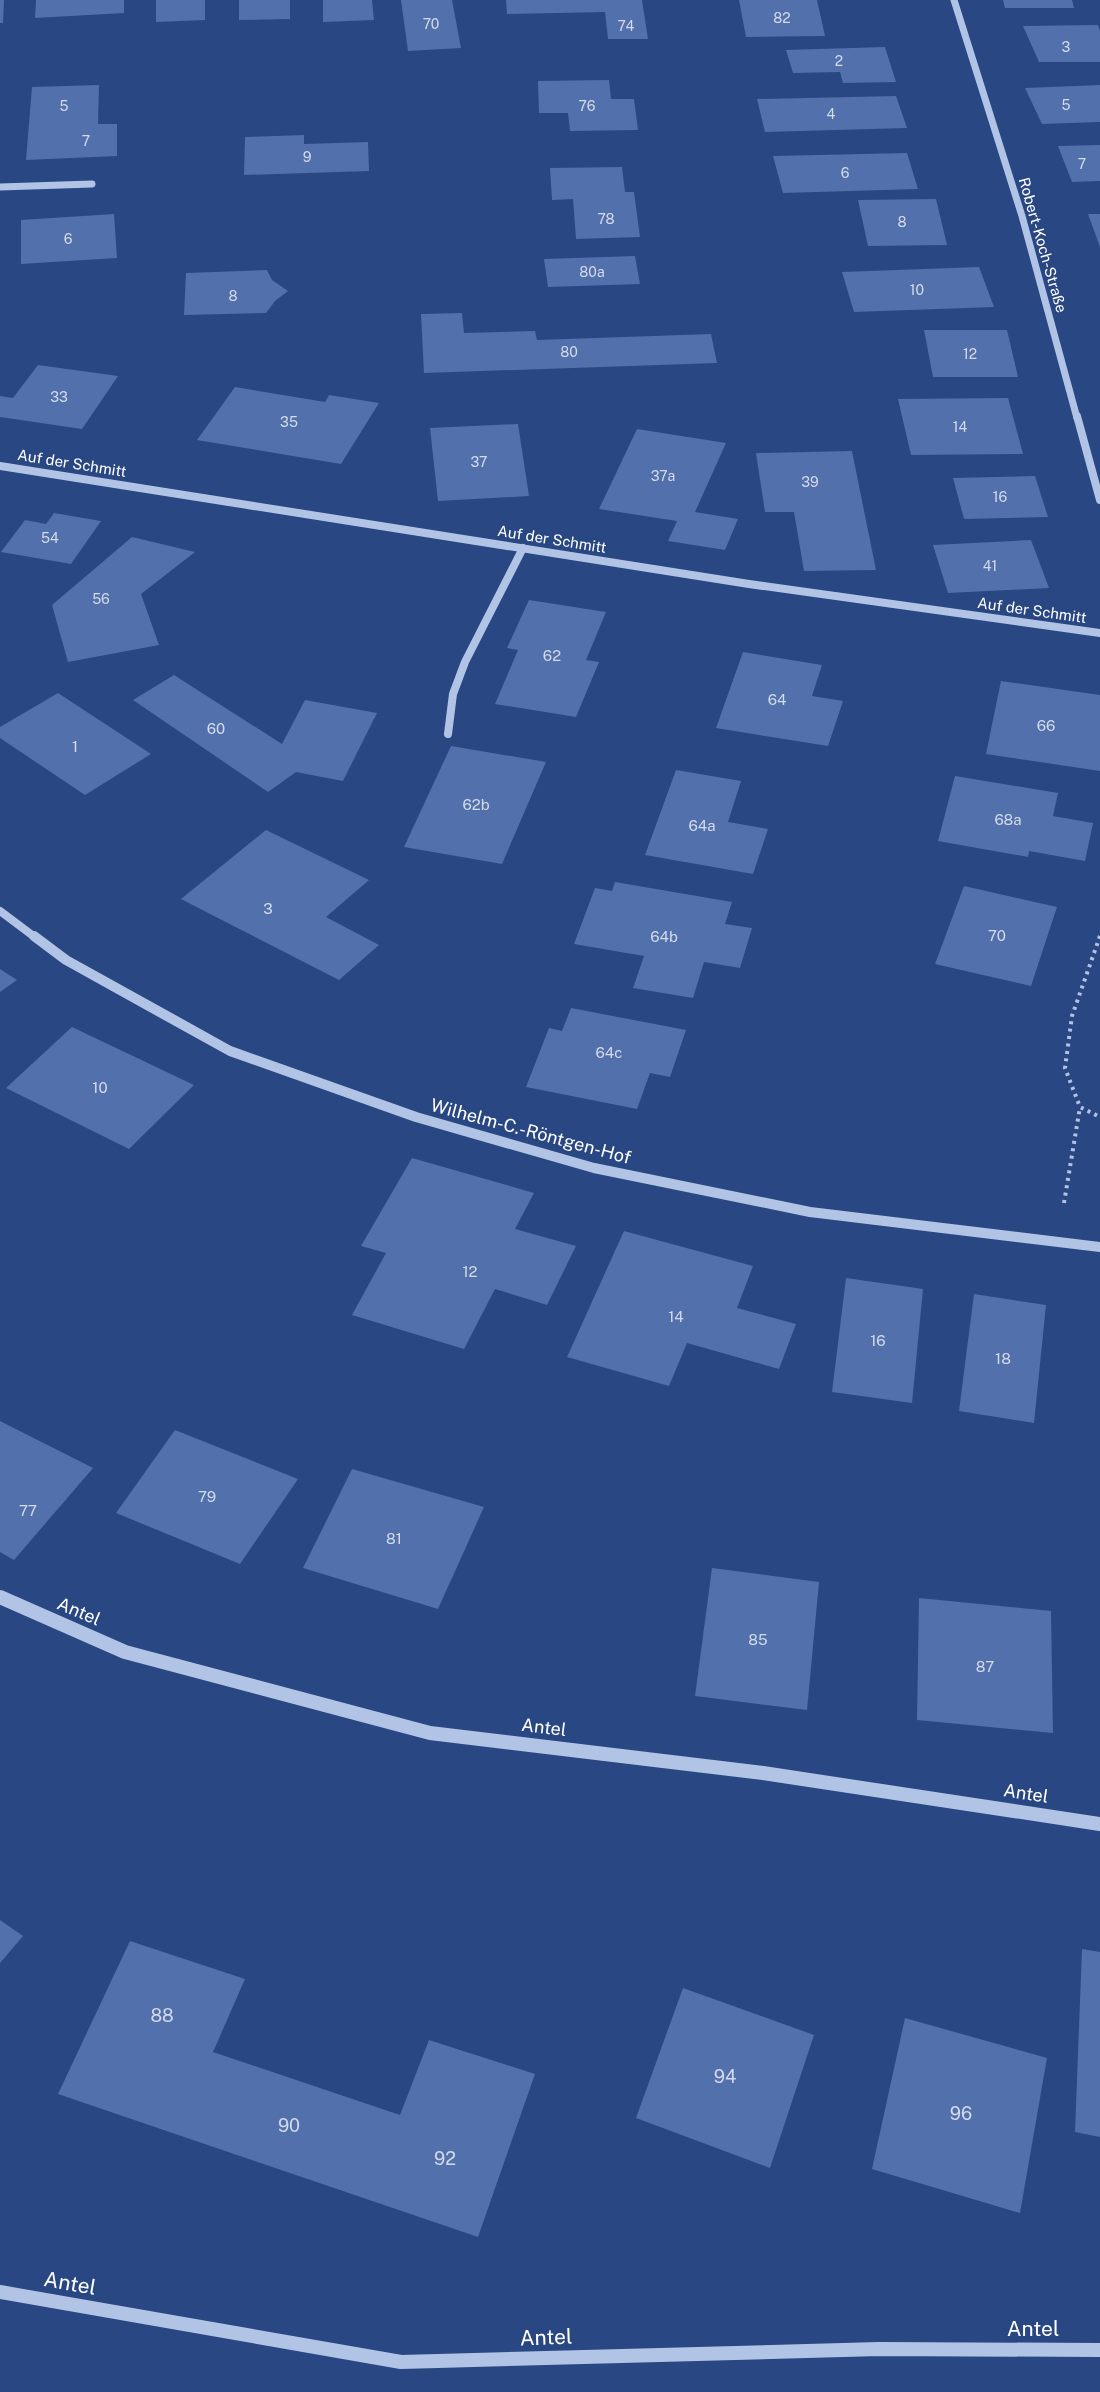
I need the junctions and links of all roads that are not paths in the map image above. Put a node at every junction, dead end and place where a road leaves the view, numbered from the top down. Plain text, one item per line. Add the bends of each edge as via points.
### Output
1 (954, 0) edge
2 (92, 184) dead end
3 (0, 187) edge
4 (0, 466) edge
5 (1100, 500) edge
6 (523, 548) junction
7 (1100, 633) edge
8 (448, 734) dead end
9 (0, 911) edge
10 (1100, 1246) edge
11 (0, 1597) edge
12 (1100, 1824) edge
13 (0, 2292) edge
14 (1100, 2350) edge

1 - 5 street, Robert-Koch-Straße via 1022,216
2 - 3 street
4 - 6 street, Auf der Schmitt
6 - 7 street, Auf der Schmitt
6 - 8 street via 465,662 453,694
9 - 10 street, Wilhelm-C.-Röntgen-Hof via 66,960 230,1051 416,1117 594,1167 810,1212
11 - 12 street, Antel via 125,1652 430,1733 763,1773
13 - 14 street, Antel via 401,2362 879,2349

